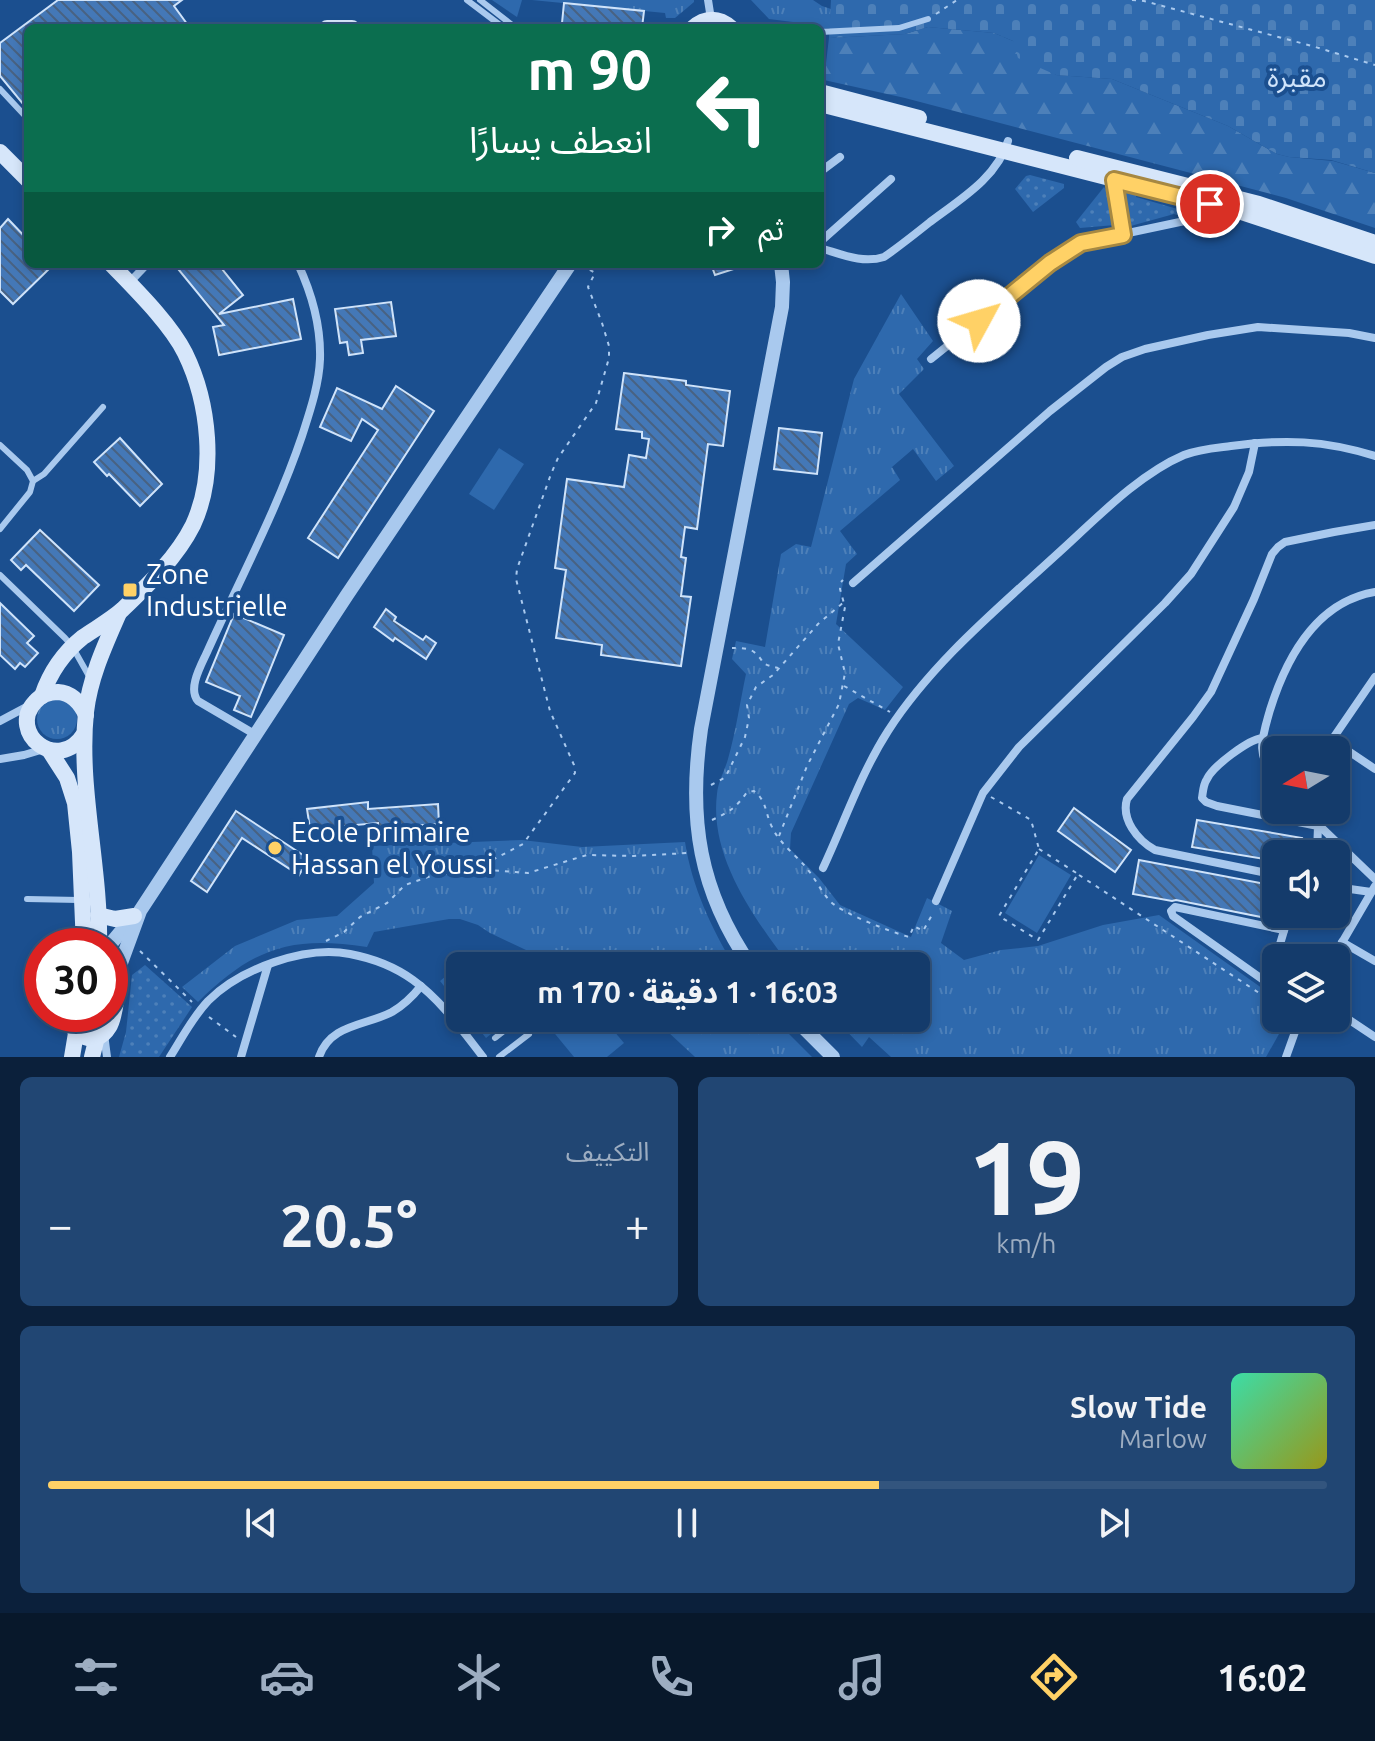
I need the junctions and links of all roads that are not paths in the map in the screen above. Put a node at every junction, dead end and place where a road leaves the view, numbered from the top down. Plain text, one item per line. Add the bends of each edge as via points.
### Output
1 (467, 0) edge
2 (480, 0) edge
3 (708, 0) edge
4 (711, 19) junction
5 (928, 19) road end
6 (499, 24) edge
7 (511, 24) edge
8 (698, 24) edge
9 (726, 24) edge
10 (824, 32) edge
11 (0, 89) edge
12 (824, 93) edge
13 (824, 105) edge
14 (24, 115) edge
15 (1007, 146) junction
16 (0, 153) edge
17 (840, 157) dead end
18 (824, 169) edge
19 (24, 176) edge
20 (891, 179) dead end
21 (1114, 180) junction
22 (1235, 210) junction
23 (1123, 235) junction
24 (824, 238) edge
25 (1375, 243) edge
26 (824, 249) edge
27 (1375, 256) edge
28 (115, 268) edge
29 (143, 268) edge
30 (300, 268) edge
31 (567, 268) edge
32 (781, 268) edge
33 (129, 283) junction
34 (1375, 338) edge
35 (931, 359) dead end
36 (103, 407) dead end
37 (1255, 443) junction
38 (0, 445) edge
39 (1375, 456) edge
40 (33, 481) junction
41 (1375, 525) edge
42 (0, 529) edge
43 (0, 575) edge
44 (853, 583) road end
45 (1375, 592) edge
46 (120, 612) junction
47 (72, 646) junction
48 (1375, 677) edge
49 (92, 681) junction
50 (38, 699) junction
51 (86, 715) junction
52 (0, 721) edge
53 (84, 734) junction
54 (256, 735) junction
55 (1263, 736) edge
56 (1335, 736) edge
57 (1262, 738) edge
58 (46, 750) junction
59 (1350, 752) edge
60 (0, 759) edge
61 (1375, 769) edge
62 (1262, 815) edge
63 (1308, 824) edge
64 (1318, 826) junction
65 (1318, 840) edge
66 (823, 868) dead end
67 (1262, 872) edge
68 (1375, 879) edge
69 (1350, 888) edge
70 (1373, 889) edge
71 (27, 899) dead end
72 (83, 900) junction
73 (936, 901) road end
74 (137, 914) junction
75 (98, 915) junction
76 (84, 928) edge
77 (98, 928) edge
78 (125, 928) edge
79 (1284, 930) joint
80 (128, 940) edge
81 (1342, 942) joint
82 (1280, 944) edge
83 (742, 952) edge
84 (1375, 961) edge
85 (268, 965) junction
86 (1262, 980) edge
87 (421, 986) junction
88 (1350, 1020) edge
89 (103, 1032) edge
90 (502, 1032) edge
91 (514, 1032) edge
92 (808, 1032) edge
93 (1295, 1032) edge
94 (76, 1033) joint
95 (529, 1034) dead end
96 (100, 1036) junction
97 (1375, 1037) edge
98 (495, 1038) dead end
99 (521, 1040) junction
100 (72, 1057) edge
101 (92, 1057) edge
102 (107, 1057) edge
103 (170, 1057) edge
104 (241, 1057) edge
105 (319, 1057) edge
106 (483, 1057) edge
107 (499, 1057) edge
108 (833, 1057) edge
109 (1286, 1057) edge

1 - 6 lane
2 - 7 lane
3 - 4 street
4 - 8 main road
4 - 9 main road
5 - 10 lane via 899,28
11 - 14 lane
12 - 15 main road
13 - 15 main road
15 - 21 main road
15 - 25 main road via 1259,204
15 - 26 street via 977,186 884,257 869,261
16 - 19 main road
17 - 18 street
20 - 24 street
21 - 22 main road
21 - 23 street
22 - 23 street
22 - 27 main road
23 - 35 street via 1081,243 1066,252
28 - 33 main road
29 - 33 street
30 - 54 street via 317,317 320,359 313,402 289,475 193,688 198,701
31 - 54 street
32 - 83 street via 782,307 700,739 696,793 701,852 716,903
33 - 46 main road via 184,350 201,391 207,461 193,524 159,573
34 - 44 street via 1258,327 1122,357 1050,411
36 - 40 lane
37 - 39 street via 1318,442
37 - 66 street via 1187,454 1142,479 958,646 886,734
37 - 73 street via 1239,497 1191,574 1019,747 983,793
38 - 40 lane
40 - 42 lane
41 - 67 street via 1278,547 1211,692 1124,807 1127,822 1155,850
43 - 47 lane
45 - 55 street via 1340,604 1305,637 1278,687
46 - 47 main road
46 - 49 main road
47 - 49 lane
47 - 50 main road
48 - 56 street
49 - 51 main road
50 - 51 main road via 68,694
50 - 52 street
50 - 58 main road via 29,710 28,728
51 - 53 main road
53 - 58 main road via 66,750
53 - 75 main road
54 - 74 street
57 - 62 street via 1247,743 1207,777 1202,798
58 - 60 street
58 - 72 main road via 67,778 75,803
59 - 61 street
63 - 64 street
64 - 65 street
64 - 68 street
69 - 70 street
70 - 81 street
71 - 72 lane
72 - 76 main road
74 - 75 main road via 115,919
74 - 78 street
74 - 80 street
75 - 77 main road
79 - 82 street
79 - 86 street via 1172,908 1173,916
81 - 84 street
85 - 87 street via 348,953
85 - 103 street via 230,983 200,1010
85 - 104 street
87 - 105 street via 391,1012 329,1038
87 - 106 street
88 - 97 street
89 - 96 main road
90 - 98 lane
91 - 99 lane
92 - 108 street
93 - 109 street
94 - 96 main road
94 - 100 main road
95 - 99 lane
96 - 101 main road
96 - 102 street
99 - 107 lane

